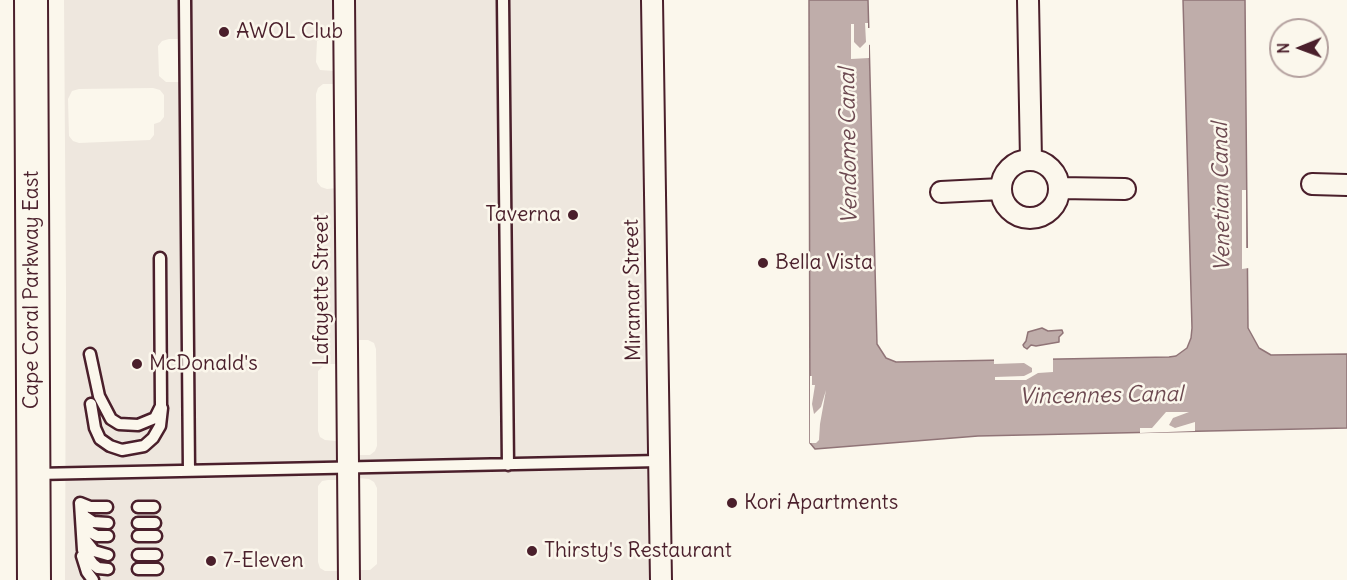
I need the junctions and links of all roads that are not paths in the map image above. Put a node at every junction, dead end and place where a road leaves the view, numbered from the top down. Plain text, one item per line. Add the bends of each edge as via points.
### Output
1 (31, 0) edge
2 (185, 0) edge
3 (344, 0) edge
4 (503, 0) edge
5 (652, 0) edge
6 (1028, 0) edge
7 (1031, 160) junction
8 (1312, 184) dead end
9 (1347, 185) edge
10 (1059, 188) junction
11 (1001, 189) junction
12 (1125, 189) dead end
13 (941, 192) dead end
14 (160, 258) dead end
15 (90, 354) dead end
16 (91, 404) dead end
17 (161, 405) junction
18 (659, 461) junction
19 (508, 465) junction
20 (347, 468) junction
21 (189, 471) junction
22 (34, 474) junction
23 (107, 507) dead end
24 (138, 507) dead end
25 (154, 507) dead end
26 (81, 513) junction
27 (108, 523) dead end
28 (138, 523) dead end
29 (155, 523) dead end
30 (108, 536) dead end
31 (138, 536) dead end
32 (81, 537) junction
33 (156, 537) dead end
34 (108, 555) dead end
35 (138, 555) dead end
36 (156, 555) dead end
37 (157, 568) dead end
38 (108, 569) dead end
39 (138, 569) dead end
40 (34, 580) edge
41 (93, 580) edge
42 (349, 580) edge
43 (661, 580) edge

1 - 22 main road, Cape Coral Parkway East
2 - 21 lane
3 - 20 street, Lafayette Street
4 - 19 lane
5 - 18 street, Miramar Street
6 - 7 street
7 - 10 street via 1053,171
7 - 11 street via 1013,165 1006,172
8 - 9 street
10 - 11 street via 1048,212 1031,218 1010,209
10 - 12 street
11 - 13 street
14 - 17 lane
15 - 17 lane via 99,396 114,422 144,424 155,418
16 - 17 lane via 100,439 122,450 144,446 153,438 160,426
18 - 19 lane
18 - 43 street, Miramar Street
19 - 20 lane
20 - 21 lane
20 - 42 street, Lafayette Street
21 - 22 lane
22 - 40 main road, Cape Coral Parkway East
23 - 26 lane via 80,503
24 - 25 lane
26 - 27 lane via 93,522
26 - 30 lane via 82,524 90,532
26 - 32 lane
28 - 29 lane
31 - 33 lane
32 - 34 lane via 94,551
32 - 38 lane via 89,561
32 - 41 lane via 84,563
35 - 36 lane
37 - 39 lane

